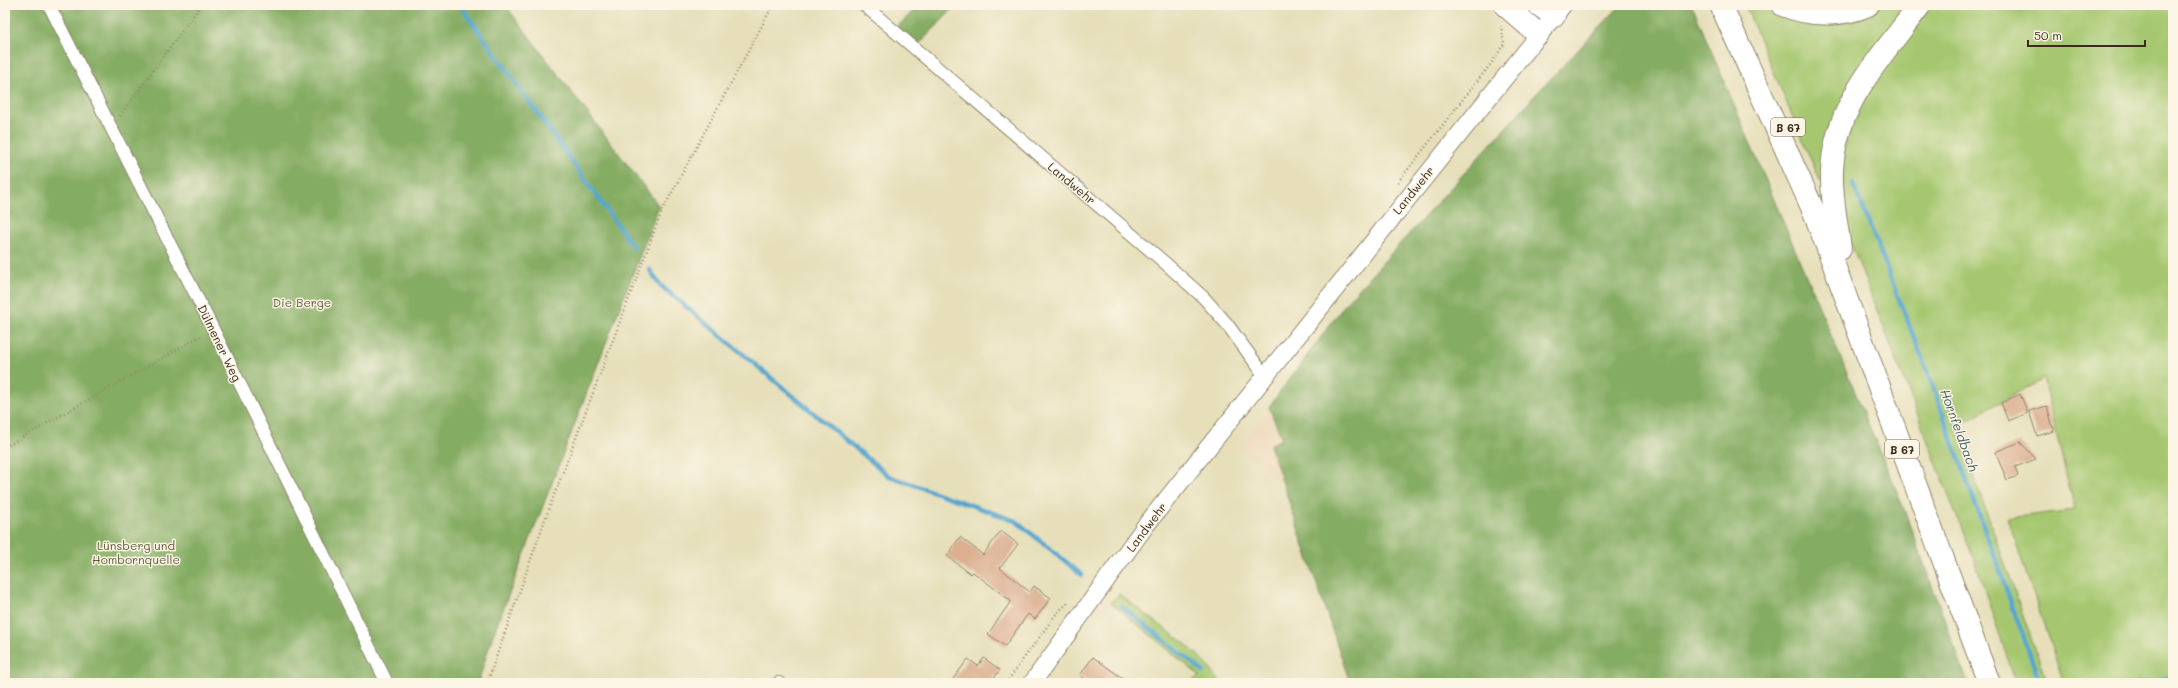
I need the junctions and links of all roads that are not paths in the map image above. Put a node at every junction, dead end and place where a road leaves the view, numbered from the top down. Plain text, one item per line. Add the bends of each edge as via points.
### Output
1 (50, 5) edge
2 (864, 5) edge
3 (1505, 5) edge
4 (1721, 5) edge
5 (1736, 5) edge
6 (1783, 5) edge
7 (1868, 5) edge
8 (1920, 5) edge
9 (1552, 9) edge
10 (1538, 34) junction
11 (1840, 249) junction
12 (1265, 376) junction
13 (387, 683) edge
14 (1032, 683) edge
15 (1989, 683) edge
16 (2003, 683) edge

1 - 13 street, Dülmener Weg
2 - 12 street, Landwehr via 1204,298 1227,324
3 - 10 highway
4 - 15 highway, B 67 via 1815,214
5 - 11 highway, B 67
6 - 7 highway via 1822,14 1841,13
8 - 11 highway via 1868,73 1849,102 1840,127 1832,173
9 - 10 main road, Landwehr
10 - 12 main road, Landwehr
11 - 16 highway, B 67
12 - 14 main road, Landwehr via 1146,525

